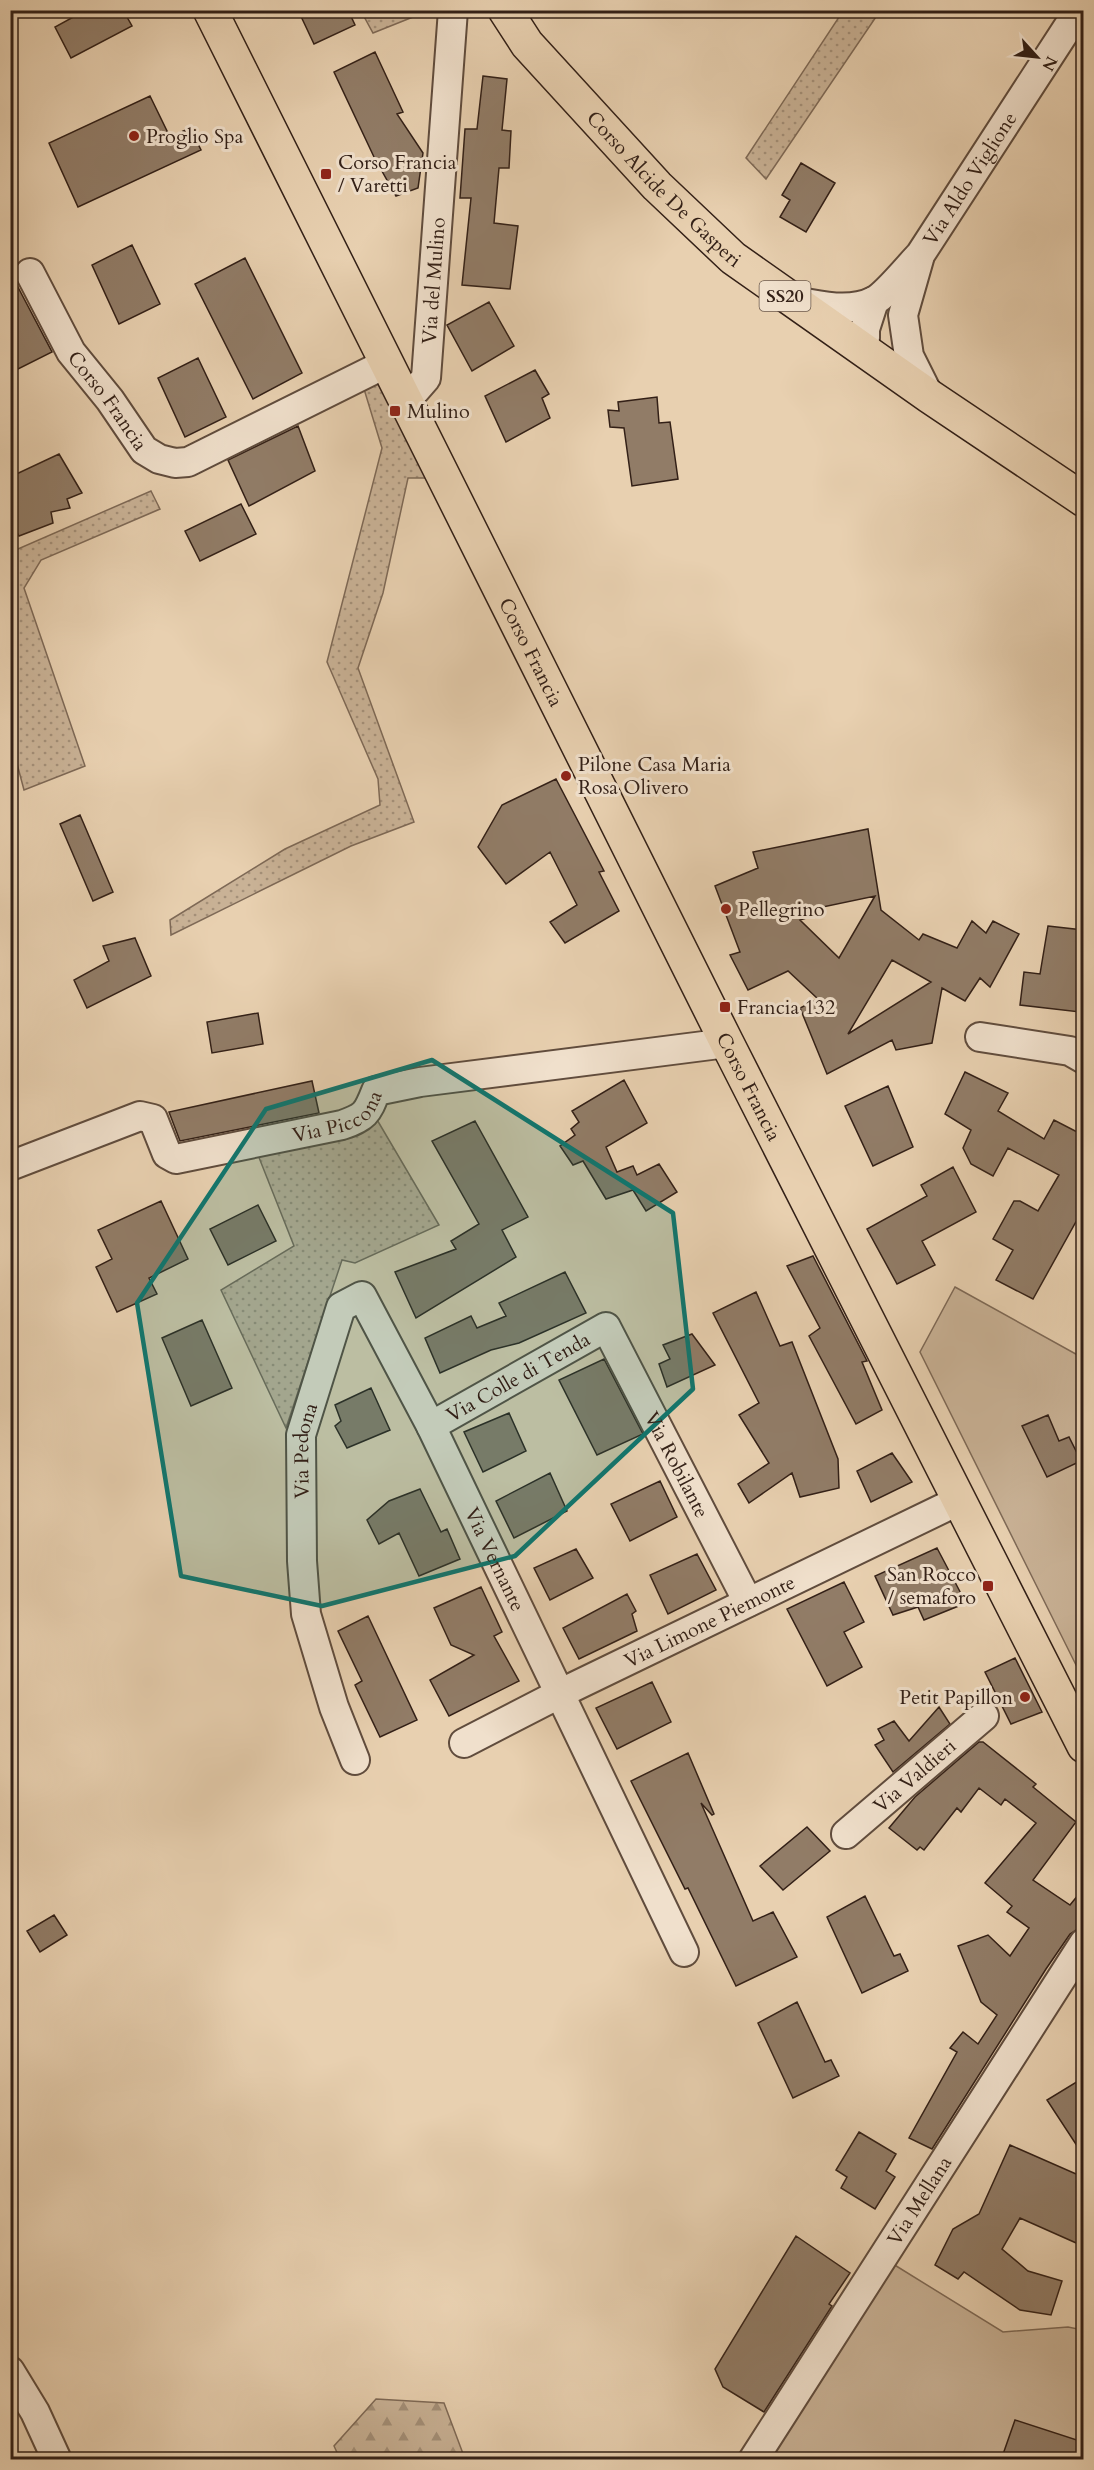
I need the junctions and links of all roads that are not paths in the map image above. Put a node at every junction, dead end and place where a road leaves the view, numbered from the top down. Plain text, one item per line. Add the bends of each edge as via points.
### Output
1 (210, 10) edge
2 (453, 10) edge
3 (487, 10) edge
4 (505, 10) edge
5 (1079, 10) edge
6 (527, 44) junction
7 (920, 255) junction
8 (30, 273) dead end
9 (790, 300) junction
10 (874, 301) junction
11 (903, 315) junction
12 (861, 342) junction
13 (387, 363) junction
14 (929, 396) junction
15 (406, 401) junction
16 (1083, 500) edge
17 (980, 1037) dead end
18 (727, 1043) junction
19 (1083, 1059) edge
20 (10, 1166) edge
21 (606, 1327) joint
22 (431, 1426) junction
23 (958, 1501) junction
24 (748, 1602) junction
25 (561, 1693) junction
26 (984, 1716) dead end
27 (1082, 1742) edge
28 (464, 1743) dead end
29 (355, 1760) dead end
30 (846, 1834) dead end
31 (1083, 1943) edge
32 (684, 1952) dead end
33 (10, 2371) edge
34 (57, 2460) edge
35 (753, 2460) edge

1 - 13 main road, Corso Francia
2 - 15 street, Via del Mulino via 426,378
3 - 6 main road, Corso Alcide De Gasperi / SS20
4 - 6 main road, Corso Alcide De Gasperi / SS20
5 - 7 street, Via Aldo Viglione
6 - 9 main road, Corso Alcide De Gasperi / SS20 via 657,186 733,258
7 - 10 street, Via Aldo Viglione
7 - 11 street, Via Aldo Viglione
8 - 13 street, Corso Francia via 70,352 144,450 167,461 188,462
9 - 10 street via 826,308
9 - 12 main road, Corso Alcide De Gasperi / SS20
10 - 12 street, Via Aldo Viglione
11 - 12 street via 894,328
11 - 14 street, Via Aldo Viglione via 909,356
12 - 14 main road, Corso Alcide De Gasperi / SS20
13 - 15 main road, Corso Francia
14 - 16 main road, Corso Alcide De Gasperi / SS20
15 - 18 main road, Corso Francia
17 - 19 street via 1070,1051
18 - 20 street, Via Piccona via 376,1091 361,1118 342,1125 176,1159 168,1154 153,1119 140,1116
18 - 23 main road, Corso Francia
21 - 22 street, Via Colle di Tenda
21 - 24 street, Via Robilante
22 - 25 street, Via Vernante
22 - 29 street, Via Pedona via 362,1296 341,1307 301,1435 302,1561 306,1614 334,1707
23 - 24 street, Via Limone Piemonte
23 - 27 main road, Corso Francia
24 - 25 street, Via Limone Piemonte
25 - 28 street, Via Limone Piemonte
25 - 32 street, Via Vernante
26 - 30 street, Via Valdieri
31 - 35 street, Via Mellana
33 - 34 street

